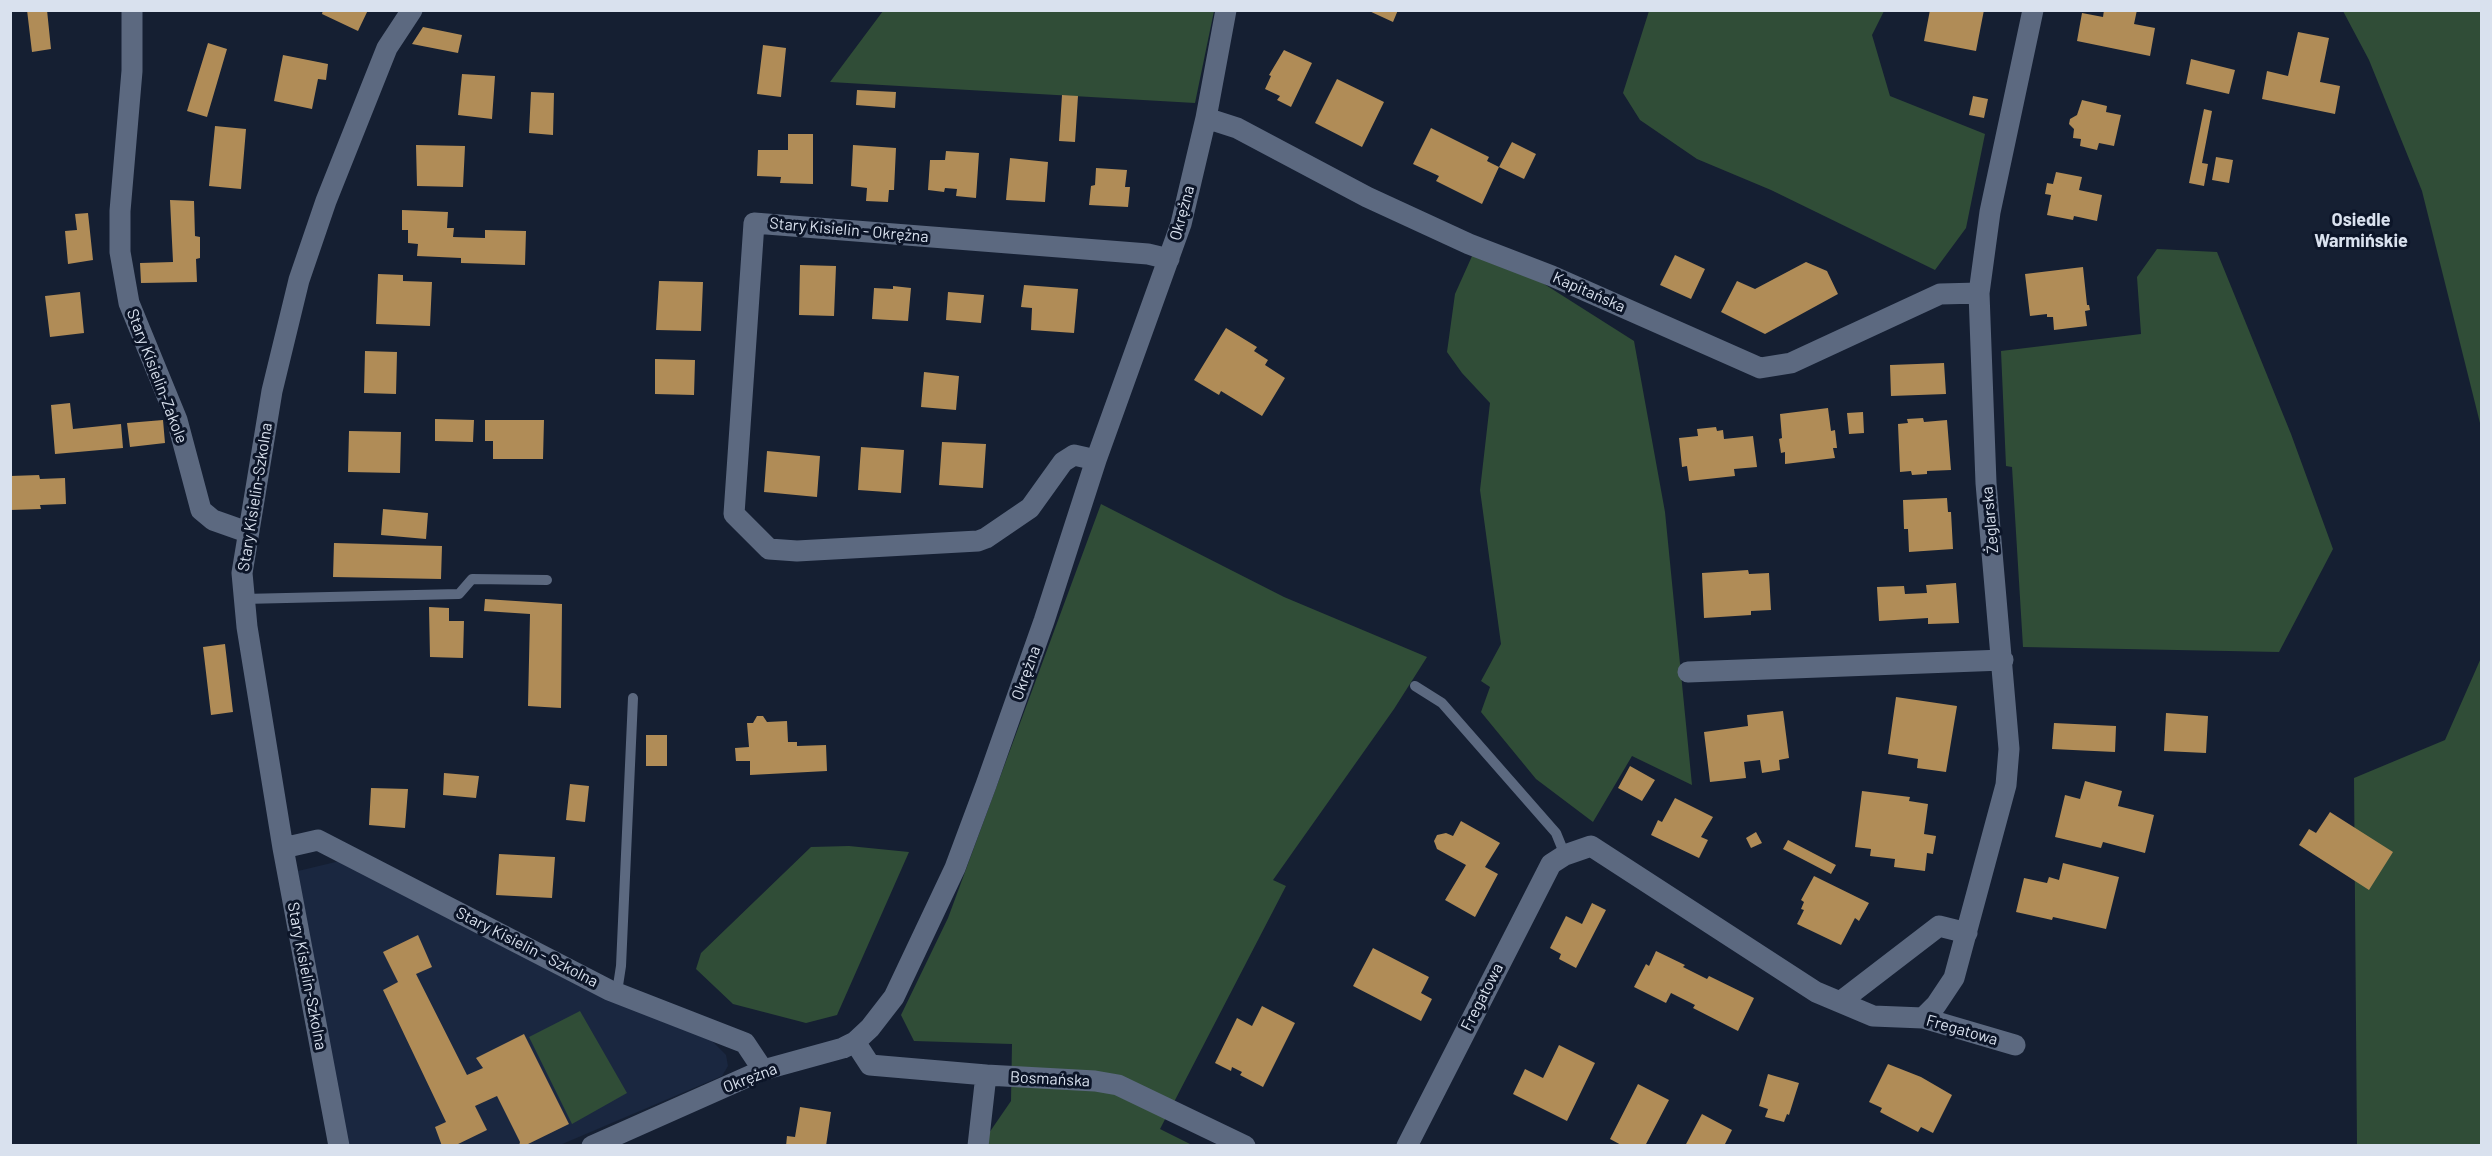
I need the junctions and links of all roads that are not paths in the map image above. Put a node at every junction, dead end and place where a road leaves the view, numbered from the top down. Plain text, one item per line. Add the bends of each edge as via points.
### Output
1 (132, 10) edge
2 (412, 10) edge
3 (1226, 10) edge
4 (2033, 10) edge
5 (1206, 118) junction
6 (1168, 259) junction
7 (1979, 293) junction
8 (1096, 460) junction
9 (248, 532) junction
10 (547, 580) dead end
11 (243, 599) junction
12 (2003, 660) junction
13 (1688, 672) dead end
14 (1415, 686) dead end
15 (633, 698) dead end
16 (283, 848) junction
17 (1565, 855) junction
18 (1967, 933) junction
19 (617, 992) junction
20 (1840, 1002) junction
21 (1923, 1018) junction
22 (855, 1042) junction
23 (2015, 1045) dead end
24 (763, 1071) junction
25 (986, 1075) junction
26 (339, 1146) edge
27 (592, 1146) edge
28 (978, 1146) edge
29 (1245, 1146) edge
30 (1407, 1146) edge

1 - 9 street, Stary Kisielin-Zakole via 132,71 120,211 120,252 129,303 177,420 201,510 213,520
2 - 9 street, Stary Kisielin-Szkolna via 387,48 299,280 272,391
3 - 5 street, Okrężna
4 - 7 street, Żeglarska via 1990,212
5 - 6 street, Okrężna
5 - 7 street, Kapitańska via 1237,128 1468,244 1552,276 1760,368 1791,363 1940,294
6 - 8 street, Okrężna
6 - 8 street, Stary Kisielin - Okrężna via 1148,254 754,223 734,514 769,549 797,551 978,541 1030,508 1063,462 1074,455
7 - 12 street, Żeglarska via 1986,483
8 - 22 street, Okrężna via 1044,621 954,868 894,997
9 - 11 street, Stary Kisielin-Szkolna
10 - 11 lane via 472,579 459,594
11 - 16 street, Stary Kisielin-Szkolna
12 - 13 street
12 - 18 street, Żeglarska via 2009,749 2006,785
14 - 17 lane via 1442,703 1556,833
15 - 19 lane
16 - 19 street, Stary Kisielin - Szkolna via 318,840
16 - 26 street, Stary Kisielin-Szkolna
17 - 20 street, Fregatowa via 1591,846 1816,992
17 - 30 street, Fregatowa via 1551,864
18 - 20 street via 1940,926
18 - 21 street, Żeglarska via 1954,978
19 - 24 street, Stary Kisielin - Szkolna via 745,1044
20 - 21 street, Fregatowa via 1873,1017
21 - 23 street, Fregatowa
22 - 24 street, Okrężna via 831,1053
22 - 25 street, Bosmańska via 870,1065
24 - 27 street, Okrężna
25 - 28 street
25 - 29 street, Bosmańska via 1095,1081 1118,1086

